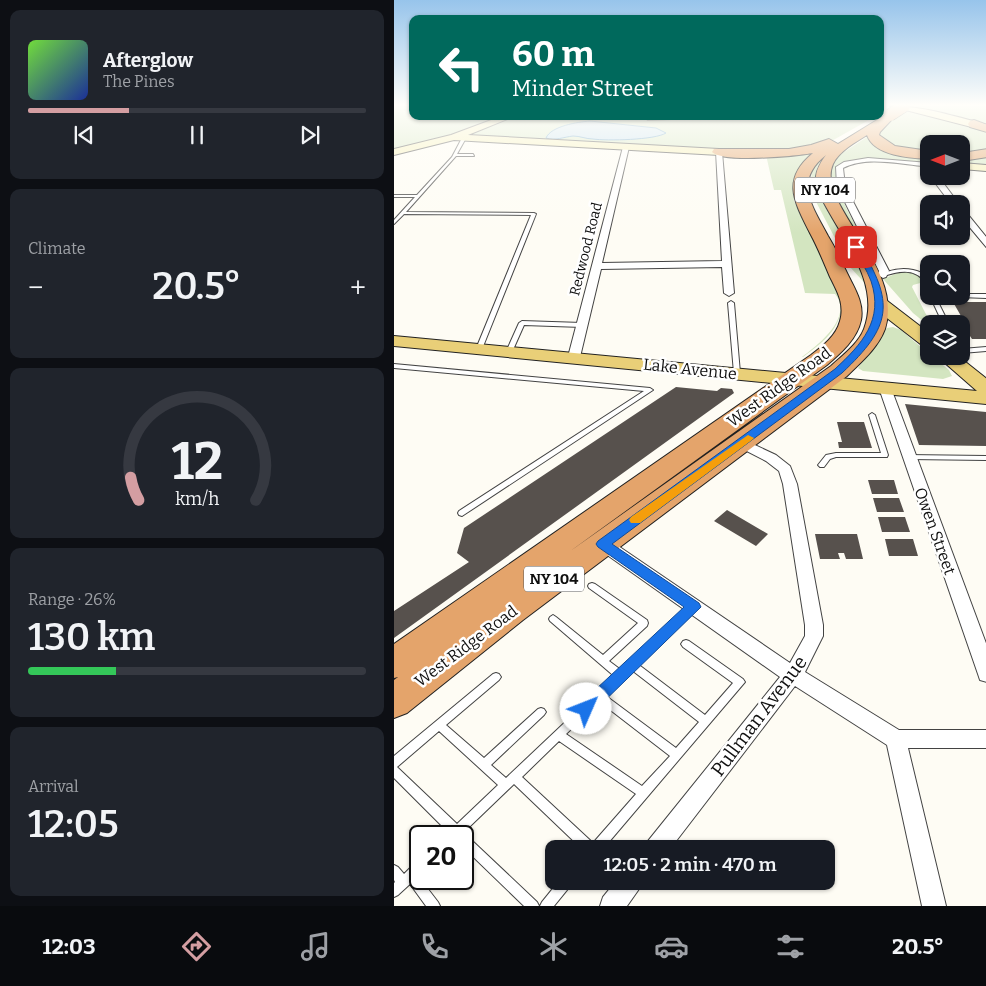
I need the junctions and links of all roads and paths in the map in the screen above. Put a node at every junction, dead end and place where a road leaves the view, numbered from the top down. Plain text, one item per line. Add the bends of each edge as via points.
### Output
1 (408, 148) edge
2 (459, 148) edge
3 (626, 148) edge
4 (650, 148) edge
5 (812, 148) edge
6 (827, 148) edge
7 (840, 148) edge
8 (891, 148) edge
9 (394, 152) edge
10 (719, 152) junction
11 (986, 154) edge
12 (455, 155) junction
13 (473, 155) dead end
14 (970, 156) edge
15 (920, 160) edge
16 (920, 163) edge
17 (970, 167) edge
18 (986, 168) edge
19 (394, 196) edge
20 (419, 196) junction
21 (404, 213) junction
22 (394, 224) edge
23 (970, 224) edge
24 (822, 238) junction
25 (986, 245) edge
26 (727, 264) junction
27 (596, 266) junction
28 (920, 274) edge
29 (880, 288) junction
30 (729, 293) dead end
31 (970, 296) edge
32 (986, 296) edge
33 (731, 302) dead end
34 (582, 325) junction
35 (920, 332) edge
36 (394, 341) edge
37 (479, 349) junction
38 (970, 349) edge
39 (986, 349) edge
40 (509, 352) junction
41 (574, 357) junction
42 (957, 365) edge
43 (394, 366) edge
44 (737, 373) junction
45 (792, 379) junction
46 (823, 382) junction
47 (885, 388) junction
48 (986, 389) edge
49 (986, 398) edge
50 (872, 415) dead end
51 (742, 443) junction
52 (909, 457) junction
53 (986, 458) edge
54 (822, 465) dead end
55 (462, 513) dead end
56 (592, 536) junction
57 (592, 586) dead end
58 (694, 607) junction
59 (553, 619) dead end
60 (686, 644) dead end
61 (603, 661) junction
62 (394, 663) edge
63 (632, 665) junction
64 (986, 674) edge
65 (793, 675) junction
66 (621, 676) junction
67 (496, 677) dead end
68 (599, 696) junction
69 (394, 701) edge
70 (541, 712) dead end
71 (706, 721) junction
72 (439, 725) junction
73 (558, 735) junction
74 (896, 739) junction
75 (986, 739) edge
76 (677, 755) junction
77 (394, 763) edge
78 (484, 766) junction
79 (394, 771) edge
80 (510, 781) junction
81 (643, 793) junction
82 (447, 825) edge
83 (468, 825) edge
84 (580, 840) edge
85 (604, 840) edge
86 (663, 840) edge
87 (474, 851) edge
88 (394, 871) edge
89 (409, 876) edge
90 (406, 879) junction
91 (559, 890) edge
92 (624, 890) edge
93 (394, 891) edge
94 (434, 906) edge
95 (532, 906) edge
96 (546, 906) edge
97 (612, 906) edge
98 (934, 906) edge

1 - 9 street
2 - 12 lane
3 - 27 street, Redwood Road
4 - 10 street
5 - 10 highway via 774,154
6 - 24 highway, West Ridge Road / NY 104 via 810,162 802,174 800,188 801,198
7 - 29 highway, NY 104 via 826,164 823,176 827,196
8 - 15 highway
10 - 26 street
11 - 14 highway
12 - 13 lane
12 - 20 lane
16 - 29 street via 863,161 845,163 840,168 840,183 884,271
17 - 18 street
19 - 20 lane
20 - 21 lane
21 - 22 lane
21 - 37 lane via 534,214
23 - 25 street
24 - 29 highway via 861,291
24 - 45 highway, West Ridge Road / NY 104 via 849,296 851,319 844,336 834,348
26 - 27 street
26 - 30 street
27 - 34 street, Redwood Road
28 - 29 lane via 908,270
29 - 35 main road
29 - 46 highway, West Ridge Road / NY 104 via 876,324 865,346
31 - 32 lane
33 - 44 lane
34 - 40 lane via 522,323
34 - 41 street, Redwood Road
36 - 37 main road, Lake Avenue
37 - 40 main road, Lake Avenue
38 - 39 lane
40 - 41 main road, Lake Avenue
41 - 44 main road, Lake Avenue
42 - 48 main road
43 - 55 lane via 650,390
44 - 45 main road, Lake Avenue
45 - 46 main road, Lake Avenue
45 - 56 highway, West Ridge Road / NY 104
46 - 47 main road, Lake Avenue
46 - 51 highway, West Ridge Road / NY 104
47 - 49 main road, Lake Avenue
47 - 52 street, Owen Street
50 - 54 lane via 885,455 836,455 828,457
51 - 56 highway, West Ridge Road / NY 104
51 - 65 street, Pullman Avenue via 785,469 790,484 814,625 810,646
52 - 53 lane
52 - 64 street, Owen Street
56 - 58 street
56 - 62 highway, West Ridge Road / NY 104
56 - 69 highway, West Ridge Road / NY 104 via 511,611
57 - 61 lane via 644,624
58 - 63 lane
58 - 65 street
59 - 61 lane
60 - 71 lane via 740,682
61 - 66 lane
63 - 66 lane
63 - 71 lane
65 - 74 street
65 - 86 street, Pullman Avenue
66 - 68 lane
67 - 72 lane
68 - 73 lane
68 - 76 lane
70 - 78 lane
71 - 76 lane
72 - 77 lane
72 - 78 lane
73 - 80 lane
73 - 81 lane
74 - 75 street
74 - 98 street
76 - 81 lane
78 - 80 lane
79 - 82 lane
80 - 83 lane
80 - 84 lane
81 - 85 lane
87 - 95 lane
88 - 90 lane
89 - 90 lane
90 - 93 lane
90 - 94 lane
91 - 96 lane
92 - 97 street

